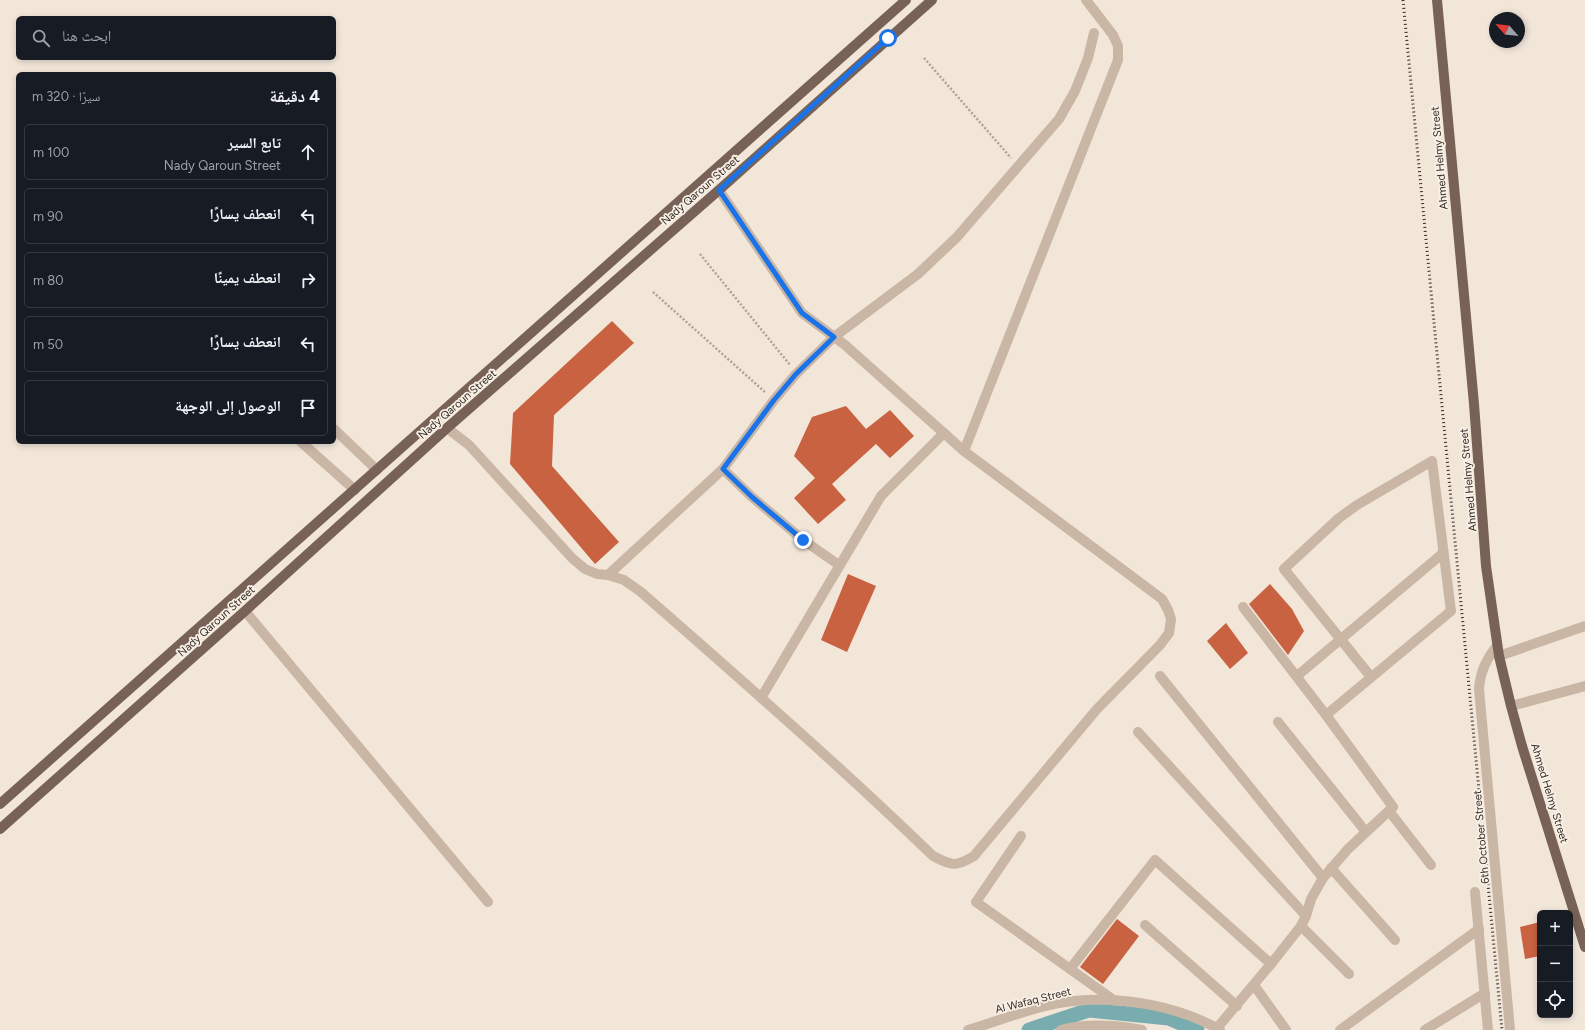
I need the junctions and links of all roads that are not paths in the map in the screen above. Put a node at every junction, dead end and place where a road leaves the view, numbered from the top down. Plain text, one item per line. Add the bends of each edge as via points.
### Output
1 (906, 0) edge
2 (932, 0) edge
3 (1086, 0) edge
4 (1437, 0) edge
5 (877, 26) junction
6 (1094, 33) dead end
7 (888, 38) junction
8 (719, 190) junction
9 (834, 337) junction
10 (438, 417) junction
11 (447, 428) junction
12 (336, 431) edge
13 (944, 433) junction
14 (303, 444) edge
15 (964, 451) junction
16 (723, 469) junction
17 (377, 470) junction
18 (355, 490) junction
19 (1442, 554) junction
20 (839, 565) junction
21 (608, 574) junction
22 (1243, 607) dead end
23 (245, 611) junction
24 (1585, 626) edge
25 (1341, 639) junction
26 (1498, 651) junction
27 (1160, 676) dead end
28 (1297, 676) junction
29 (1371, 677) junction
30 (1585, 686) edge
31 (761, 698) junction
32 (1510, 706) junction
33 (1326, 715) junction
34 (1278, 722) dead end
35 (1138, 732) dead end
36 (0, 804) edge
37 (1389, 810) junction
38 (0, 829) edge
39 (1366, 832) junction
40 (1021, 836) dead end
41 (1431, 866) dead end
42 (1331, 868) junction
43 (1323, 878) junction
44 (1476, 892) dead end
45 (488, 902) dead end
46 (1306, 916) junction
47 (1145, 925) dead end
48 (1300, 926) junction
49 (1479, 929) junction
50 (1395, 940) dead end
51 (1585, 947) edge
52 (1272, 964) junction
53 (1070, 969) junction
54 (1349, 974) dead end
55 (1254, 985) junction
56 (1485, 993) junction
57 (1115, 1001) junction
58 (1237, 1006) junction
59 (1218, 1029) edge
60 (968, 1030) edge
61 (1061, 1030) edge
62 (1142, 1030) edge
63 (1286, 1030) edge
64 (1340, 1030) edge
65 (1425, 1030) edge
66 (1488, 1030) edge
67 (1510, 1030) edge

1 - 5 main road, Nady Qaroun Street
2 - 7 main road, Nady Qaroun Street
3 - 15 street via 1113,35 1118,46 1118,60
4 - 26 main road, Ahmed Helmy Street via 1474,404 1486,566
5 - 7 main road
5 - 10 main road, Nady Qaroun Street
6 - 9 street via 1088,58 1075,91 1059,119 957,237 924,269
7 - 8 main road, Nady Qaroun Street
8 - 9 street via 802,313
8 - 11 main road, Nady Qaroun Street
9 - 13 street
9 - 16 street via 774,400
10 - 11 main road
10 - 17 main road, Nady Qaroun Street
11 - 21 street via 469,445 572,558 585,569 597,574
11 - 23 main road, Nady Qaroun Street
12 - 17 street
13 - 15 street
13 - 20 street via 880,496
14 - 18 street
15 - 31 street via 1162,600 1171,619 1169,633 1160,645 1097,709 974,856 960,864 946,863 933,856
16 - 20 street via 803,540
16 - 21 street
17 - 18 main road, Nady Qaroun Street
18 - 36 main road, Nady Qaroun Street
19 - 25 street
19 - 25 street via 1432,460 1339,518 1284,569
19 - 29 street via 1451,611
20 - 31 street
21 - 31 street via 624,580 642,592
22 - 28 street
23 - 38 main road, Nady Qaroun Street
23 - 45 street
24 - 26 street
25 - 28 street
25 - 29 street
26 - 32 main road, Ahmed Helmy Street
26 - 67 street, 6th October Street via 1484,666 1479,689
27 - 43 street
28 - 33 street
29 - 33 street
30 - 32 street
32 - 51 main road, Ahmed Helmy Street
33 - 37 street via 1393,807
34 - 39 street
35 - 46 street
37 - 39 street
37 - 41 street
39 - 42 street
40 - 53 street via 976,902
42 - 43 street
42 - 50 street
43 - 46 street via 1310,899
44 - 49 street, 6th October Street
46 - 48 street
47 - 58 street
48 - 52 street
48 - 54 street
49 - 56 street, 6th October Street
49 - 64 street
52 - 53 street via 1155,860
52 - 55 street
53 - 57 street
55 - 58 street
55 - 63 street
56 - 65 street
56 - 66 street, 6th October Street
57 - 59 street, Al Wafaq Street via 1150,1004
57 - 60 street, Al Wafaq Street via 1073,1001
58 - 59 street
61 - 62 street via 1098,1026

